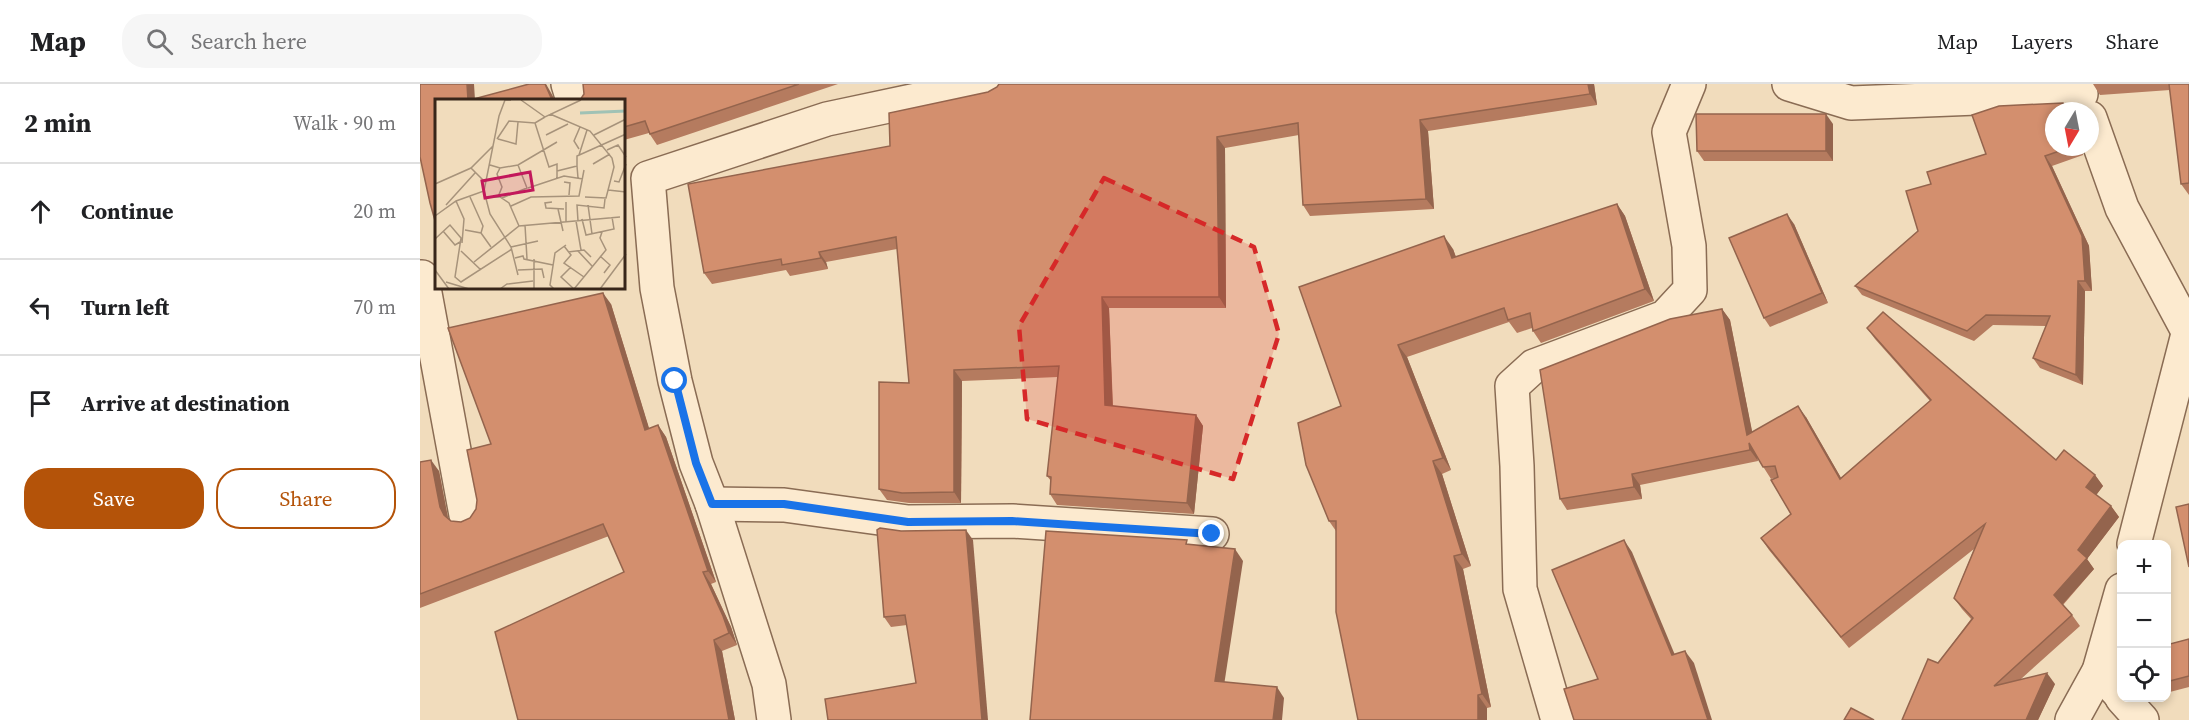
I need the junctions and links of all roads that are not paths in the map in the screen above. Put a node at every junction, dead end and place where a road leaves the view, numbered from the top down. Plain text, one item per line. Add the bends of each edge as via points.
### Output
1 (568, 84) edge
2 (992, 84) edge
3 (1689, 84) edge
4 (1789, 84) edge
5 (573, 99) edge
6 (2045, 102) edge
7 (2099, 142) edge
8 (636, 182) edge
9 (426, 275) edge
10 (2188, 331) edge
11 (712, 504) junction
12 (466, 515) dead end
13 (1212, 534) dead end
14 (2135, 540) edge
15 (2120, 594) edge
16 (2099, 671) junction
17 (2117, 691) edge
18 (2126, 702) edge
19 (774, 720) edge
20 (1558, 720) edge
21 (2072, 720) edge
22 (2142, 720) edge

1 - 5 street
2 - 8 street via 827,119
3 - 20 street via 1669,132 1689,246 1690,290 1665,317 1534,366 1512,386 1520,589
4 - 6 street via 1851,103
7 - 10 street via 2122,208
8 - 11 street via 675,381 696,463
9 - 12 street
10 - 14 street
11 - 13 street via 784,504 908,522 1012,521
11 - 19 street via 769,684
15 - 16 street
16 - 17 street
16 - 21 street
18 - 22 street

